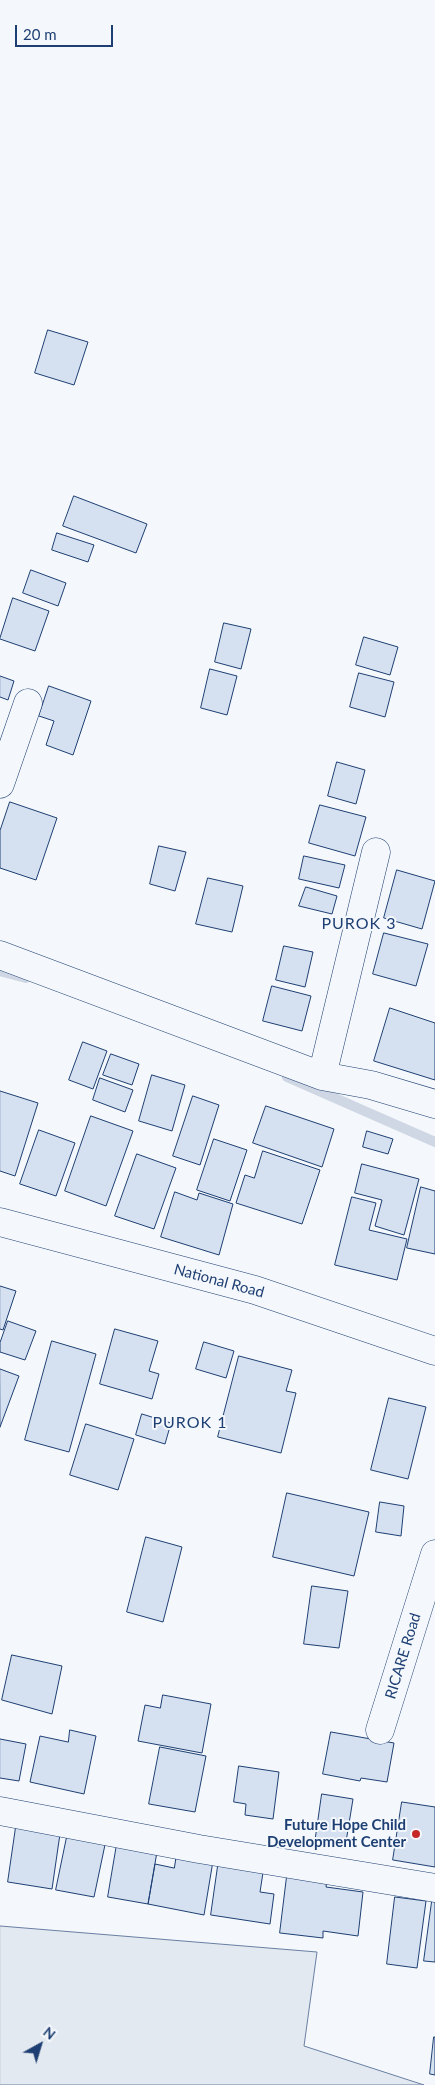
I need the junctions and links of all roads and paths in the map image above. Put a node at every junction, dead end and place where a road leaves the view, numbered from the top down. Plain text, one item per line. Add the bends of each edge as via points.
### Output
1 (28, 703) dead end
2 (0, 784) edge
3 (376, 852) dead end
4 (0, 955) edge
5 (322, 1076) junction
6 (435, 1104) edge
7 (0, 1222) edge
8 (435, 1351) edge
9 (435, 1554) edge
10 (380, 1730) dead end
11 (0, 1811) edge
12 (435, 1888) edge

1 - 2 street
3 - 5 street
4 - 5 street
5 - 6 street via 371,1085
7 - 8 street, National Road via 254,1290
9 - 10 street, RICARE Road
11 - 12 street via 199,1849

